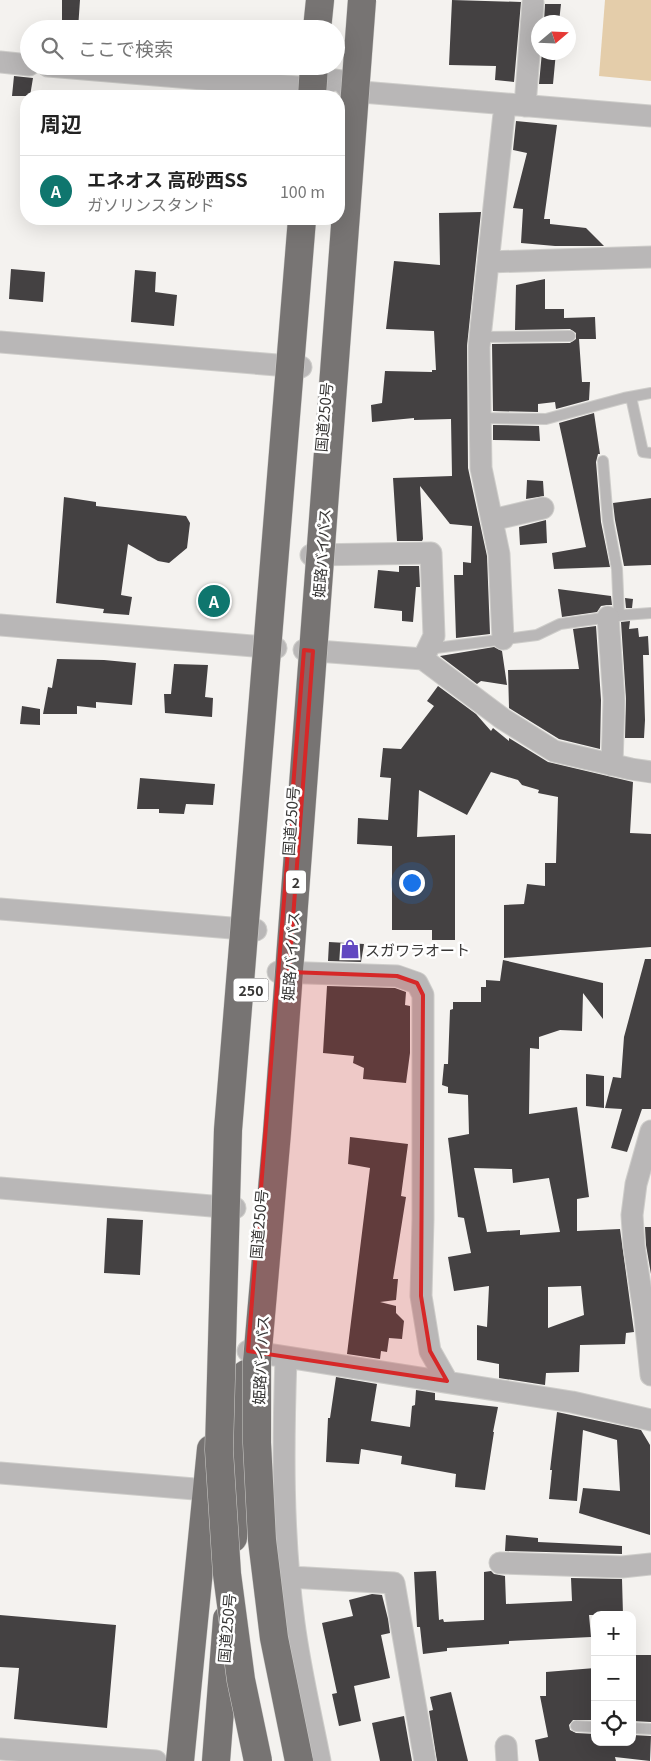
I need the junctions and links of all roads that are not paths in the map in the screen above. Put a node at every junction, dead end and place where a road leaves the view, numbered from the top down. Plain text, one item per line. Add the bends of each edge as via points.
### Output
1 (320, 0) edge
2 (329, 0) edge
3 (361, 0) edge
4 (533, 3) dead end
5 (318, 20) edge
6 (328, 20) edge
7 (345, 40) edge
8 (0, 62) edge
9 (20, 64) edge
10 (162, 75) edge
11 (331, 75) edge
12 (326, 88) edge
13 (515, 105) junction
14 (651, 116) edge
15 (345, 216) edge
16 (302, 225) edge
17 (312, 225) edge
18 (322, 225) edge
19 (344, 225) edge
20 (651, 256) edge
21 (488, 262) junction
22 (570, 336) dead end
23 (480, 337) junction
24 (0, 342) edge
25 (301, 368) junction
26 (651, 393) edge
27 (632, 397) junction
28 (480, 418) junction
29 (651, 452) edge
30 (603, 461) dead end
31 (544, 508) dead end
32 (492, 520) junction
33 (311, 555) junction
34 (651, 613) edge
35 (614, 617) junction
36 (0, 625) edge
37 (503, 639) junction
38 (276, 648) junction
39 (304, 650) junction
40 (425, 654) junction
41 (612, 764) junction
42 (651, 772) edge
43 (0, 909) edge
44 (256, 930) junction
45 (278, 972) junction
46 (651, 1131) edge
47 (646, 1168) edge
48 (0, 1188) edge
49 (235, 1208) junction
50 (648, 1318) edge
51 (248, 1351) junction
52 (286, 1357) junction
53 (651, 1375) edge
54 (447, 1381) junction
55 (651, 1420) edge
56 (0, 1473) edge
57 (207, 1490) junction
58 (500, 1563) dead end
59 (651, 1564) edge
60 (290, 1577) junction
61 (576, 1726) dead end
62 (591, 1728) edge
63 (636, 1728) edge
64 (651, 1729) edge
65 (0, 1749) edge
66 (156, 1761) edge
67 (180, 1761) edge
68 (216, 1761) edge
69 (258, 1761) edge
70 (299, 1761) edge
71 (320, 1761) edge
72 (425, 1761) edge

1 - 5 highway
2 - 6 highway
3 - 7 highway, 国道250号 / 250
3 - 15 highway, 姫路バイパス / 2, bridge
4 - 13 street
8 - 9 street
10 - 12 street
11 - 12 highway, 国道250号 / 250
12 - 13 street
13 - 14 street
13 - 21 street
16 - 69 highway, bridge via 228,1130 220,1450 227,1574 242,1680
17 - 25 highway, 国道250号 / 250
18 - 33 highway, 国道250号 / 250
19 - 70 highway, 姫路バイパス / 2, bridge via 258,1361 257,1444 262,1540 274,1638
20 - 21 street
21 - 23 street
22 - 23 lane
23 - 28 street
24 - 25 street
25 - 38 highway, 国道250号 / 250
26 - 27 lane
27 - 28 lane via 546,419
27 - 29 lane via 643,452
28 - 32 street via 480,468
30 - 35 lane via 608,521 617,569
31 - 32 street
32 - 37 street via 499,554
33 - 39 highway, 国道250号 / 250
33 - 40 street via 431,553 434,636
34 - 35 lane
35 - 37 lane via 560,624 537,635
35 - 41 street
36 - 38 street
37 - 40 lane
38 - 44 highway, 国道250号 / 250
39 - 40 street
39 - 45 highway, 国道250号 / 250
40 - 41 street via 503,720 554,751
41 - 42 street
43 - 44 street
44 - 49 highway, 国道250号 / 250
45 - 51 highway, 国道250号 / 250
45 - 54 street via 396,976 417,982 423,996 421,1296 430,1351
46 - 47 street
47 - 50 street via 636,1184 632,1215 634,1246
48 - 49 street
49 - 57 highway, 国道250号 / 250
50 - 53 street
51 - 52 street
51 - 68 highway, 国道250号 / 250
52 - 54 street
52 - 60 street via 283,1452
54 - 55 street via 572,1402
56 - 57 street
57 - 67 highway, 国道250号 / 250
58 - 59 street via 622,1567
60 - 71 street via 294,1624
60 - 72 street via 394,1583
61 - 62 lane
63 - 64 lane
65 - 66 street

